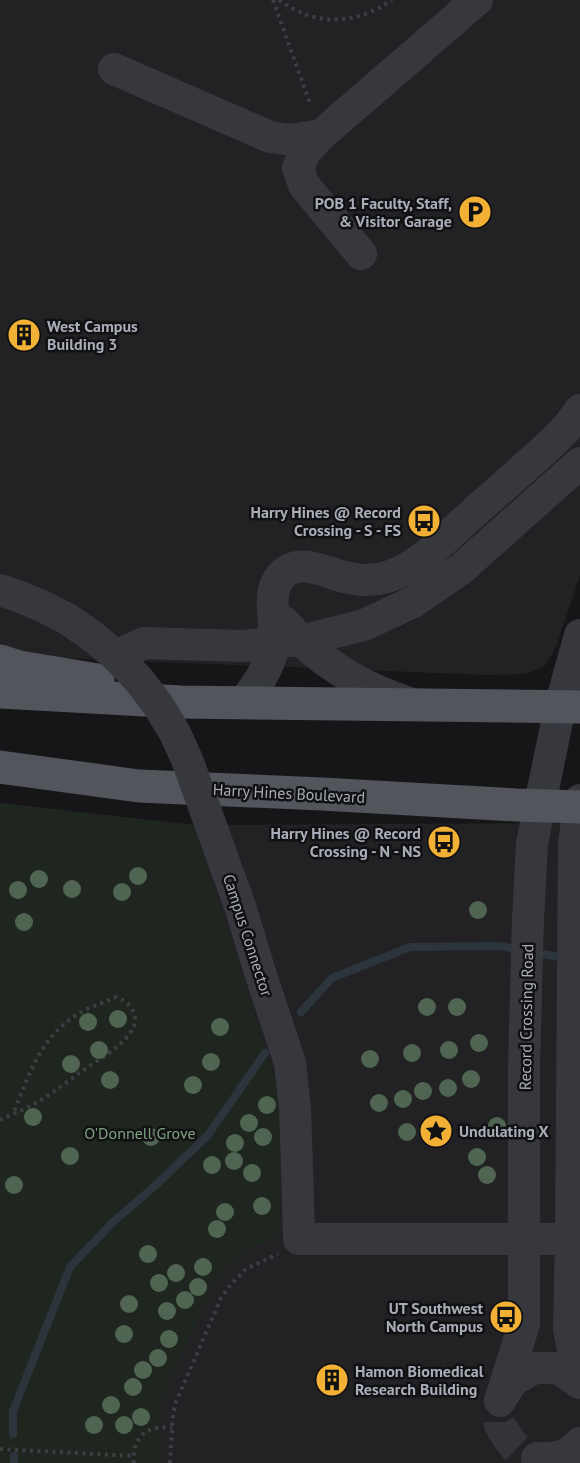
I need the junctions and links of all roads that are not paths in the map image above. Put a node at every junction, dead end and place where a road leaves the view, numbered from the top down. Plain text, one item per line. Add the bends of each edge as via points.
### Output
1 (477, 0) edge
2 (114, 69) dead end
3 (321, 135) junction
4 (361, 254) dead end
5 (580, 410) edge
6 (580, 463) edge
7 (0, 590) edge
8 (273, 607) junction
9 (580, 635) edge
10 (117, 656) junction
11 (0, 661) edge
12 (0, 692) edge
13 (181, 702) junction
14 (243, 703) junction
15 (417, 706) junction
16 (570, 707) edge
17 (0, 767) edge
18 (0, 785) edge
19 (139, 786) junction
20 (580, 805) edge
21 (541, 806) junction
22 (524, 1238) junction
23 (576, 1238) edge
24 (580, 1382) edge

1 - 3 street
2 - 3 street via 270,137 291,140
3 - 4 street via 305,152 298,168 304,185
5 - 8 street via 555,440 412,565 375,581 296,568 278,580
6 - 10 street, bridge via 461,569 413,602 364,625 308,639 242,646 144,643
7 - 10 street, Campus Connector, bridge via 69,620
8 - 14 street via 271,656 261,680
8 - 15 street via 299,639 334,668 385,695
9 - 16 street, Record Crossing Road
10 - 22 street, Campus Connector, bridge via 158,705 188,762 241,909 290,1063 299,1239
11 - 13 main road via 92,678
12 - 13 main road
13 - 14 main road
14 - 15 main road
15 - 16 main road
16 - 21 street, Record Crossing Road
17 - 19 main road, Harry Hines Boulevard
18 - 19 main road
19 - 21 main road, Harry Hines Boulevard
20 - 21 main road, Harry Hines Boulevard
20 - 23 street via 574,844
21 - 22 street, Record Crossing Road via 532,843 528,919
22 - 23 street
22 - 24 street, Record Crossing Road via 524,1324 500,1411 513,1380 534,1368 558,1368
23 - 24 street via 569,1329

